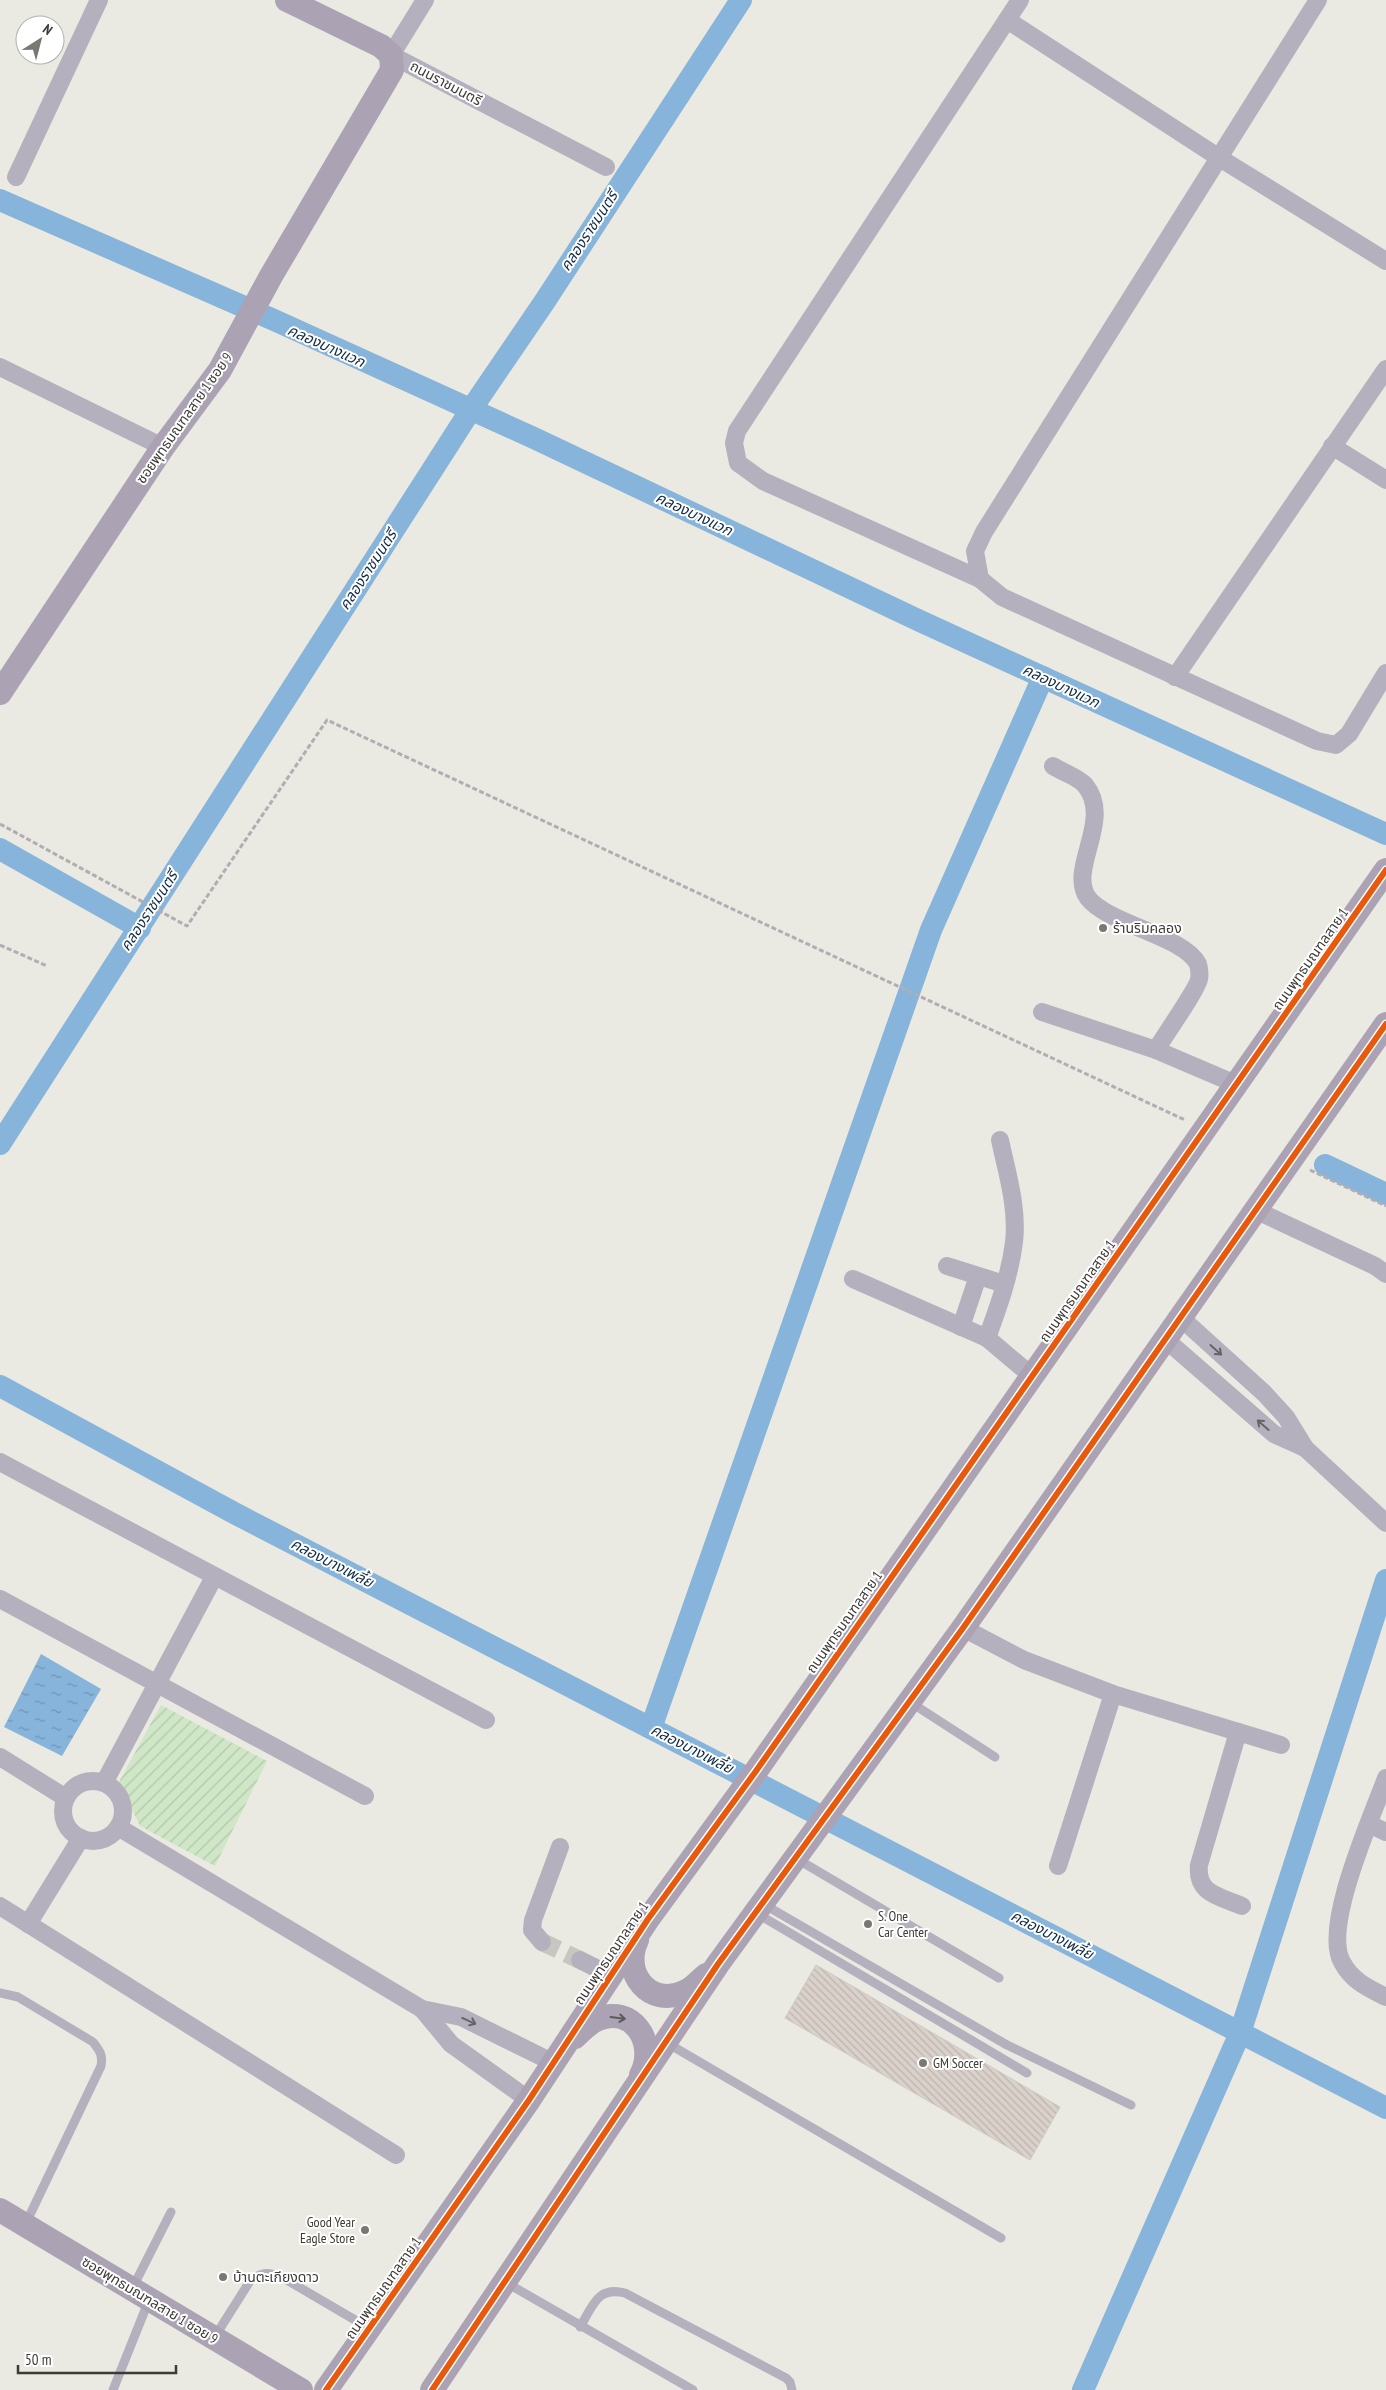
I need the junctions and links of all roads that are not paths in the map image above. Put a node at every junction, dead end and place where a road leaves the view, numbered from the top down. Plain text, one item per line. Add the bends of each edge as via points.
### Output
1 (99, 0) edge
2 (287, 0) edge
3 (425, 0) edge
4 (1020, 0) edge
5 (1318, 0) edge
6 (1007, 20) junction
7 (392, 55) junction
8 (1218, 157) junction
9 (606, 167) dead end
10 (16, 177) dead end
11 (1386, 261) edge
12 (0, 368) edge
13 (1386, 369) edge
14 (1332, 446) junction
15 (163, 447) junction
16 (1386, 480) edge
17 (980, 579) junction
18 (1386, 673) edge
19 (1175, 677) junction
20 (0, 694) edge
21 (1052, 766) dead end
22 (1386, 870) edge
23 (1042, 1012) dead end
24 (1386, 1024) edge
25 (1156, 1050) junction
26 (1238, 1085) junction
27 (1000, 1140) dead end
28 (1255, 1210) junction
29 (947, 1266) dead end
30 (1386, 1274) edge
31 (978, 1276) junction
32 (852, 1279) dead end
33 (1004, 1284) junction
34 (1180, 1317) junction
35 (961, 1327) junction
36 (987, 1338) junction
37 (1165, 1339) junction
38 (1032, 1376) junction
39 (1305, 1448) junction
40 (0, 1462) edge
41 (1381, 1518) edge
42 (214, 1576) junction
43 (0, 1599) edge
44 (963, 1628) junction
45 (157, 1683) junction
46 (1113, 1694) junction
47 (910, 1702) junction
48 (486, 1720) dead end
49 (1238, 1732) junction
50 (1281, 1745) dead end
51 (0, 1757) edge
52 (995, 1758) dead end
53 (1386, 1778) edge
54 (104, 1783) junction
55 (365, 1796) dead end
56 (66, 1798) junction
57 (1369, 1824) junction
58 (118, 1827) junction
59 (1386, 1832) edge
60 (81, 1838) junction
61 (560, 1847) dead end
62 (794, 1858) junction
63 (1058, 1866) dead end
64 (0, 1906) edge
65 (1242, 1906) dead end
66 (759, 1908) junction
67 (648, 1919) junction
68 (28, 1924) junction
69 (542, 1942) tunnel mouth
70 (580, 1960) tunnel mouth
71 (718, 1964) junction
72 (610, 1975) junction
73 (999, 1978) dead end
74 (0, 1993) edge
75 (1386, 1997) edge
76 (422, 2009) junction
77 (667, 2043) junction
78 (557, 2055) junction
79 (1027, 2073) dead end
80 (629, 2098) junction
81 (529, 2100) junction
82 (1131, 2105) dead end
83 (396, 2155) dead end
84 (0, 2210) edge
85 (171, 2212) dead end
86 (25, 2226) junction
87 (1001, 2238) dead end
88 (505, 2282) junction
89 (140, 2295) junction
90 (580, 2327) junction
91 (370, 2329) junction
92 (214, 2338) junction
93 (113, 2390) edge
94 (301, 2390) edge
95 (326, 2390) edge
96 (432, 2390) edge
97 (693, 2390) edge
98 (792, 2390) edge

1 - 10 street
2 - 7 main road, ถนนราชมนตรี via 381,46
3 - 7 street
4 - 6 street
5 - 8 street
6 - 8 street
6 - 17 street via 736,431 734,443 738,463 762,480
7 - 9 street, ถนนราชมนตรี
7 - 15 main road, ซอยพุทธมณฑลสาย 1 ซอย 9 via 392,70 271,276 220,370
8 - 11 street
8 - 17 street via 984,532 975,551
12 - 15 street
13 - 14 street
14 - 16 street
14 - 19 street
15 - 20 main road, ซอยพุทธมณฑลสาย 1 ซอย 9
17 - 19 street via 1002,597
18 - 19 street via 1349,734 1336,745 1316,741
21 - 25 street via 1084,784 1095,801 1094,822 1082,878 1088,898 1103,910 1187,951 1198,964 1200,980
22 - 26 main road, ถนนพุทธมณฑลสาย 1
23 - 25 street
24 - 28 main road
25 - 26 street
26 - 38 main road, ถนนพุทธมณฑลสาย 1
27 - 33 street via 1014,1221 1014,1243
28 - 30 street
28 - 34 main road
29 - 31 street
31 - 33 street
31 - 35 street
32 - 35 street
33 - 36 street
34 - 37 main road
34 -> 39 street via 1264,1393 1286,1418
35 - 36 street
36 - 38 street
39 -> 37 street via 1274,1434
37 - 44 main road
38 - 67 main road, ถนนพุทธมณฑลสาย 1 via 756,1771
39 - 41 street
40 - 42 street
42 - 45 street
42 - 48 street
43 - 45 street
44 - 46 street via 1024,1660
44 - 47 main road
45 - 54 street
45 - 55 street
46 - 49 street
46 - 63 street
47 - 52 lane
47 - 62 main road
49 - 50 street
49 - 65 street via 1198,1865 1197,1878 1211,1892
51 - 56 street
53 - 57 street
54 - 56 street via 82,1783
54 - 58 street via 113,1788 121,1802 122,1817
56 - 60 street via 64,1821
57 - 59 street
57 - 75 street via 1340,1909 1335,1939 1341,1961 1358,1983
58 - 60 street via 102,1839 91,1841
58 - 76 street
60 - 68 street
61 - 69 street via 533,1920 532,1930
62 - 66 main road
62 - 73 lane
64 - 68 street
66 - 71 main road
66 - 79 lane
66 - 82 lane via 1007,2045
67 - 71 main road via 632,1953 632,1966 644,1987 661,1995 683,1993
67 - 72 main road, ถนนพุทธมณฑลสาย 1
68 - 83 street
70 - 72 street
71 - 77 main road
72 - 78 main road, ถนนพุทธมณฑลสาย 1
74 - 86 lane via 18,1997 93,2042 102,2059
76 -> 78 street via 461,2017
76 - 81 street via 451,2044
77 - 80 main road
77 - 87 lane
78 -> 80 main road via 596,2020 613,2016 631,2022 645,2038 648,2056
78 - 81 main road, ถนนพุทธมณฑลสาย 1
80 - 88 main road
81 - 91 main road, ถนนพุทธมณฑลสาย 1
84 - 86 main road, ซอยพุทธมณฑลสาย 1 ซอย 9
85 - 89 lane
86 - 89 main road, ซอยพุทธมณฑลสาย 1 ซอย 9
88 - 90 lane
88 - 96 main road
89 - 92 main road, ซอยพุทธมณฑลสาย 1 ซอย 9
89 - 93 lane
90 - 97 lane
90 - 98 lane via 599,2297 614,2290 625,2293 786,2378
91 - 92 lane via 280,2276 267,2272 258,2274 250,2282
91 - 95 main road, ถนนพุทธมณฑลสาย 1
92 - 94 main road, ซอยพุทธมณฑลสาย 1 ซอย 9

